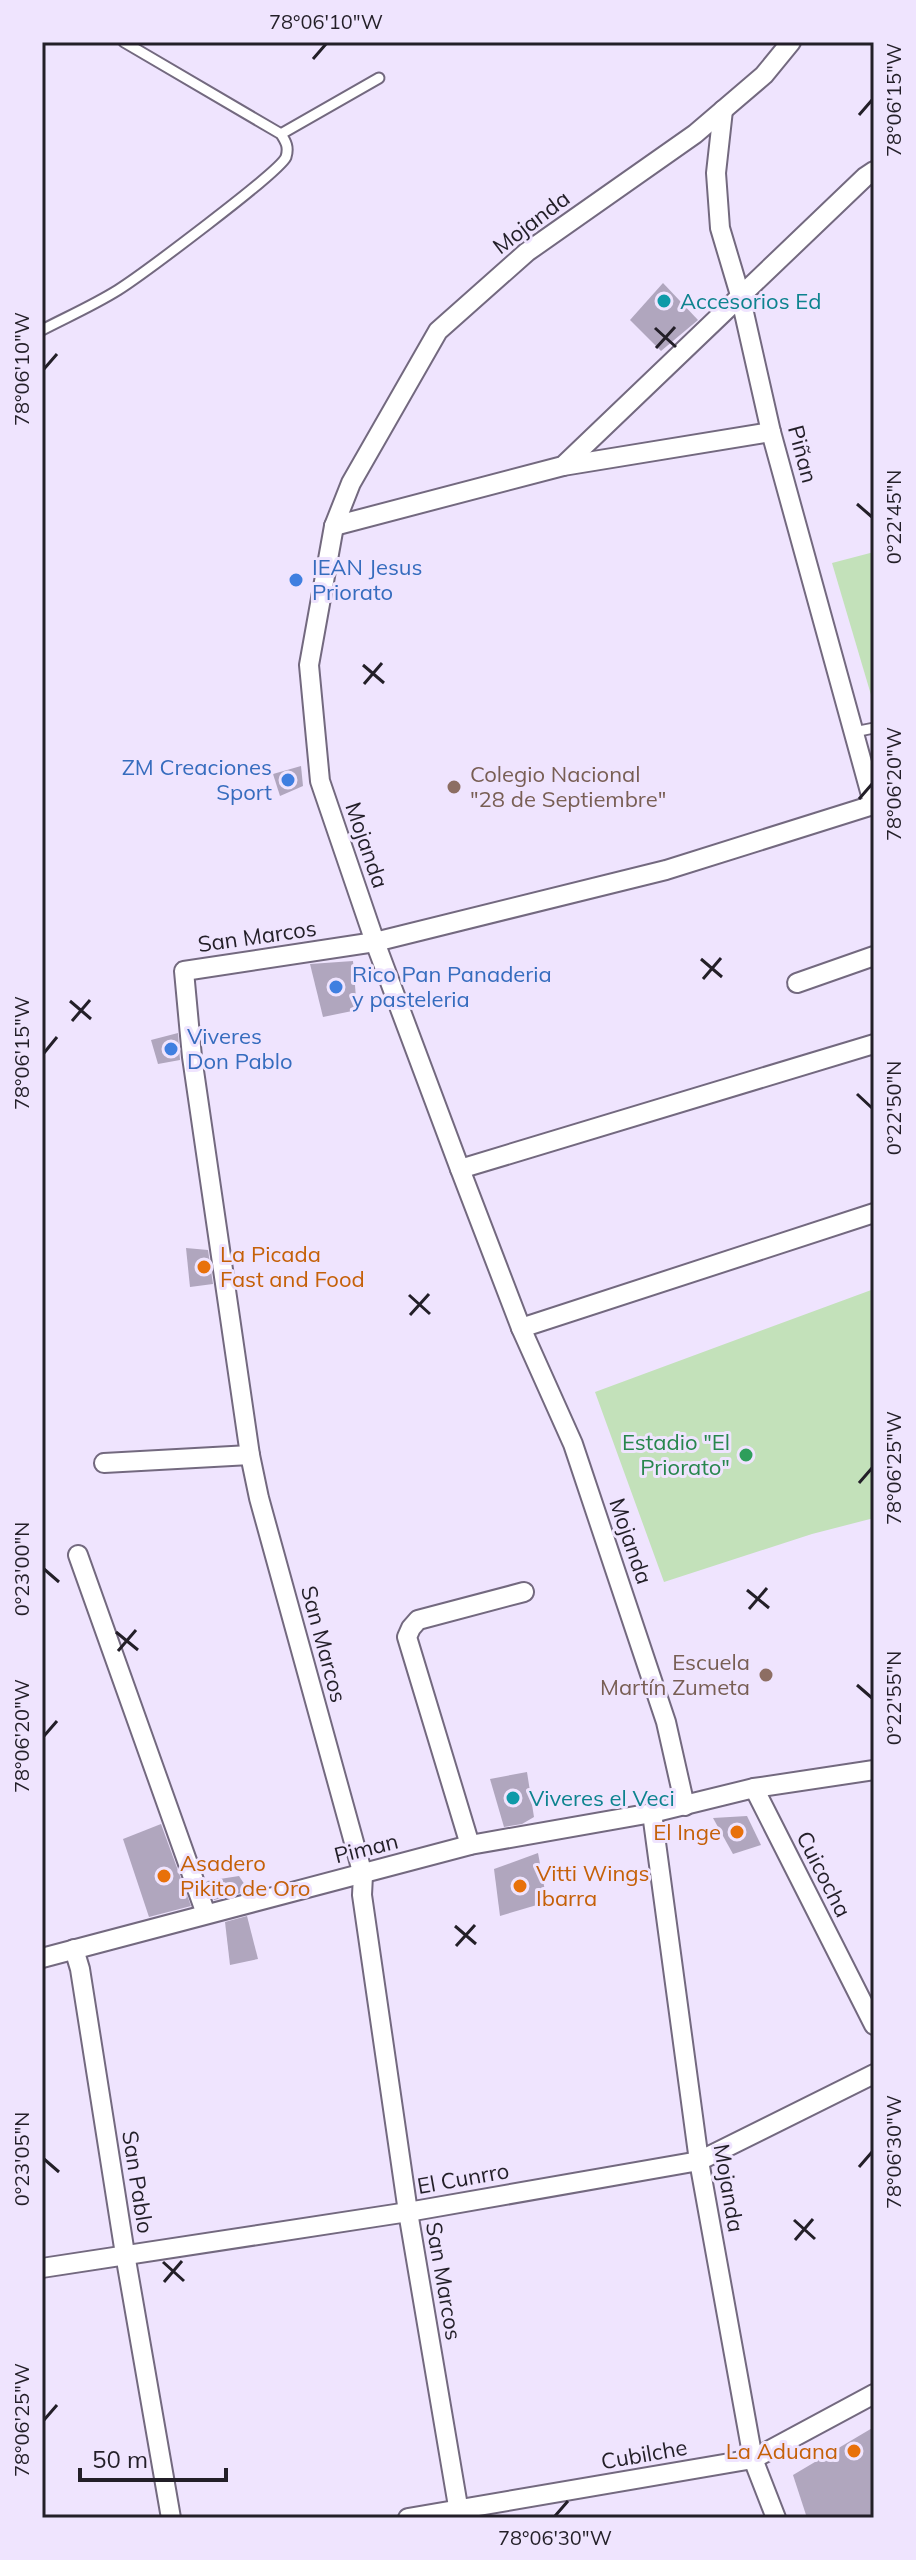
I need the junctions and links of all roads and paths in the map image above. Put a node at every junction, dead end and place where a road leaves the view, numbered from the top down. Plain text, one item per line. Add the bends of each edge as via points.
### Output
1 (124, 42) edge
2 (791, 42) edge
3 (379, 78) dead end
4 (723, 110) junction
5 (281, 134) junction
6 (874, 171) edge
7 (740, 295) junction
8 (42, 330) edge
9 (771, 432) junction
10 (563, 466) junction
11 (334, 526) junction
12 (874, 728) edge
13 (854, 732) junction
14 (874, 805) edge
15 (375, 942) junction
16 (874, 956) edge
17 (797, 983) dead end
18 (874, 1044) edge
19 (460, 1169) junction
20 (874, 1213) edge
21 (521, 1328) junction
22 (250, 1455) junction
23 (104, 1463) dead end
24 (78, 1555) dead end
25 (524, 1592) dead end
26 (874, 1770) edge
27 (754, 1788) junction
28 (685, 1806) junction
29 (652, 1813) junction
30 (470, 1845) junction
31 (363, 1875) junction
32 (206, 1914) junction
33 (74, 1949) junction
34 (42, 1958) edge
35 (874, 2025) edge
36 (874, 2074) edge
37 (699, 2161) junction
38 (408, 2212) junction
39 (125, 2254) junction
40 (42, 2268) edge
41 (874, 2394) edge
42 (753, 2459) junction
43 (460, 2514) edge
44 (171, 2518) edge
45 (408, 2518) edge
46 (776, 2518) edge

1 - 5 lane
2 - 4 street, Mojanda via 764,75
3 - 5 lane
4 - 7 street, Piñan via 716,173 720,228
4 - 11 street, Mojanda via 527,252 438,331 351,483
5 - 8 lane via 287,156 280,167 119,289
6 - 7 street
7 - 9 street, Piñan
7 - 10 street
9 - 10 street
9 - 13 street, Piñan
10 - 11 street
11 - 15 street, Mojanda via 309,665 320,781
12 - 13 lane
13 - 14 street, Piñan
14 - 15 street via 666,870
15 - 19 street, Mojanda
15 - 22 street, San Marcos via 184,971
16 - 17 street
18 - 19 street
19 - 21 street, Mojanda
20 - 21 street
21 - 28 street, Mojanda via 573,1444 666,1722
22 - 23 street
22 - 31 street, San Marcos
24 - 32 street
25 - 30 street via 418,1620 407,1637
26 - 27 street, Piman
27 - 28 street, Piman
27 - 35 street, Cuicocha
28 - 29 street, Piman
29 - 30 street, Piman
29 - 37 street, Mojanda
30 - 31 street, Piman
31 - 32 street, Piman
31 - 38 street, San Marcos
32 - 33 street, Piman
33 - 34 street, Piman
33 - 39 street, San Pablo
36 - 37 street, El Cunrro
37 - 38 street, El Cunrro
37 - 42 street, Mojanda
38 - 39 street, El Cunrro
38 - 43 street, San Marcos
39 - 40 street, El Cunrro
39 - 44 street, San Pablo
41 - 42 street, Cubilche
42 - 43 street, Cubilche
42 - 46 street, Mojanda
43 - 45 street, Cubilche

